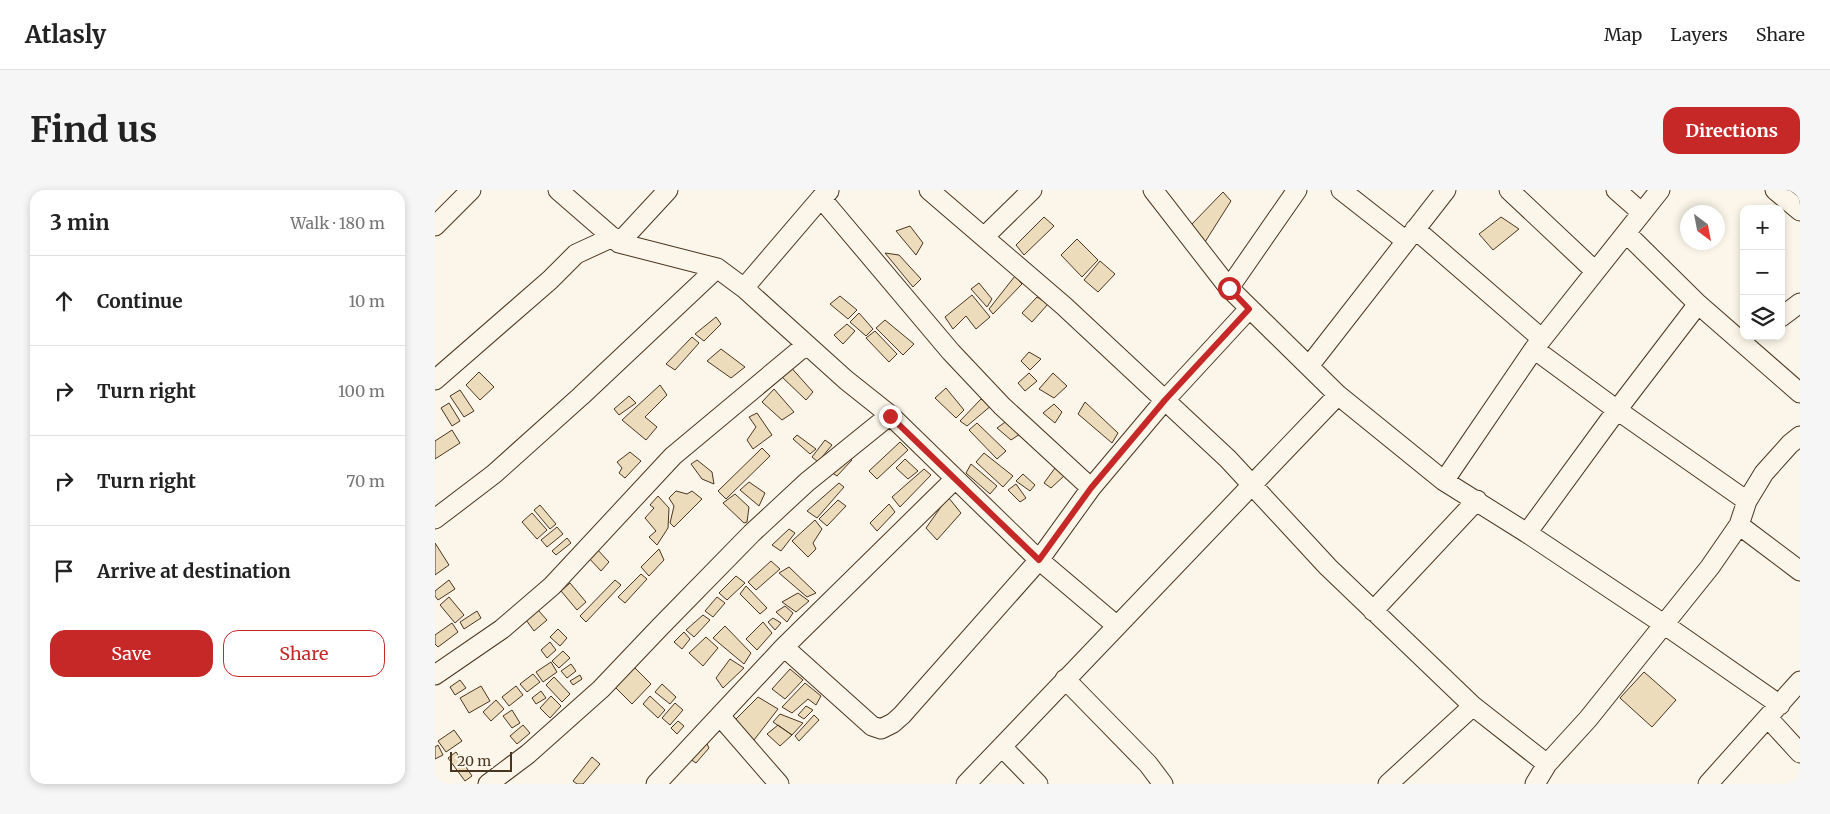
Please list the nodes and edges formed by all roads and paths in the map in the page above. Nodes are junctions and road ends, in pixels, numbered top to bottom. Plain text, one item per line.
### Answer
1 (471, 190) edge
2 (558, 190) edge
3 (668, 190) edge
4 (929, 190) edge
5 (1032, 190) edge
6 (1153, 190) edge
7 (1297, 190) edge
8 (1341, 190) edge
9 (1446, 190) edge
10 (1509, 190) edge
11 (1617, 190) edge
12 (1660, 190) edge
13 (1775, 190) edge
14 (825, 194) edge
15 (1800, 212) edge
16 (1642, 213) junction
17 (435, 226) edge
18 (1626, 233) junction
19 (1411, 235) junction
20 (984, 237) junction
21 (616, 240) junction
22 (717, 268) junction
23 (1595, 272) junction
24 (744, 288) junction
25 (1229, 288) junction
26 (1800, 303) edge
27 (1699, 304) junction
28 (1249, 309) junction
29 (1785, 314) edge
30 (1740, 333) edge
31 (1750, 340) edge
32 (1538, 344) junction
33 (806, 345) junction
34 (1309, 366) junction
35 (435, 380) edge
36 (1800, 393) edge
37 (1338, 395) junction
38 (1165, 400) junction
39 (1617, 410) junction
40 (890, 416) junction
41 (1800, 436) edge
42 (955, 480) junction
43 (1444, 481) junction
44 (1253, 485) junction
45 (1091, 488) junction
46 (1477, 500) junction
47 (1747, 501) junction
48 (435, 519) edge
49 (1739, 525) junction
50 (1527, 532) junction
51 (1039, 560) junction
52 (1800, 571) edge
53 (1373, 611) junction
54 (1665, 625) junction
55 (1117, 626) junction
56 (784, 647) junction
57 (435, 676) edge
58 (1065, 679) junction
59 (1800, 681) edge
60 (1473, 706) junction
61 (1774, 712) junction
62 (720, 716) junction
63 (1002, 747) junction
64 (1800, 754) edge
65 (1547, 764) junction
66 (488, 784) edge
67 (656, 784) edge
68 (779, 784) edge
69 (965, 784) edge
70 (1038, 784) edge
71 (1163, 784) edge
72 (1388, 784) edge
73 (1535, 784) edge
74 (1708, 784) edge

1 - 17 street
2 - 21 street
3 - 21 street
4 - 20 street
5 - 20 street
6 - 25 street
7 - 25 street
8 - 19 street
9 - 19 street
10 - 23 street
11 - 16 street
12 - 16 street
13 - 15 street
14 - 24 street
14 - 45 street
16 - 18 street
18 - 23 street
18 - 27 street
19 - 32 street
19 - 34 street
20 - 38 street
21 - 22 street
21 - 35 street
22 - 24 street
22 - 48 street
23 - 32 street
24 - 33 street
25 - 28 street
26 - 29 street
27 - 30 street
27 - 39 street
28 - 34 street
28 - 38 street
31 - 36 street
32 - 39 street
32 - 43 street
33 - 40 street
33 - 57 street
34 - 37 street
37 - 43 street
37 - 44 street
38 - 44 street
38 - 45 street
39 - 47 street
39 - 50 street
40 - 42 street
40 - 66 street
41 - 47 street
42 - 51 street
42 - 56 street
43 - 46 street
44 - 53 street
44 - 55 street
45 - 51 street
46 - 50 street
46 - 53 street
47 - 49 street
49 - 52 street
49 - 54 street
50 - 54 street
51 - 55 street
51 - 56 street
53 - 60 street
54 - 61 street
54 - 65 street
55 - 58 street
56 - 62 street
58 - 63 street
58 - 71 street
59 - 61 street
60 - 65 street
60 - 72 street
61 - 64 street
61 - 74 street
62 - 67 street
62 - 68 street
63 - 69 street
63 - 70 street
65 - 73 street

